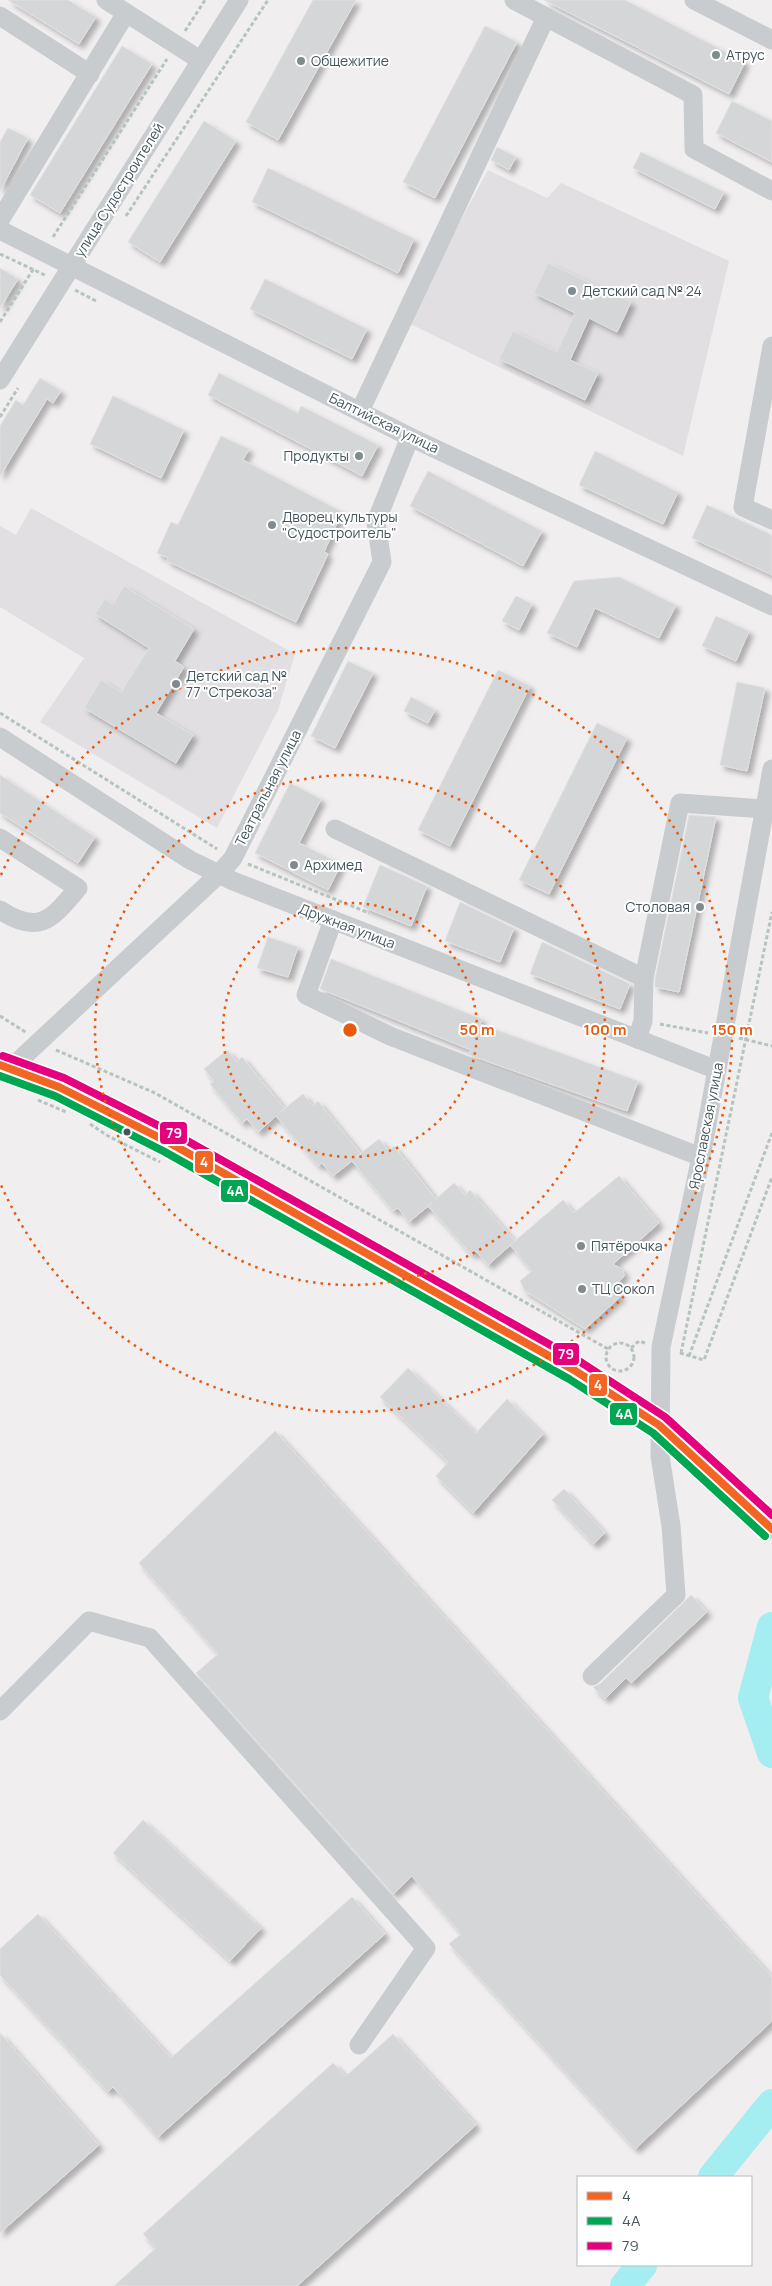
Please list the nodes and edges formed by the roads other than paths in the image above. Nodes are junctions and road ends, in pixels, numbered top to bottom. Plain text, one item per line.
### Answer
1 (106, 0) edge
2 (238, 0) edge
3 (514, 0) edge
4 (694, 0) edge
5 (126, 13) junction
6 (0, 16) edge
7 (546, 17) junction
8 (772, 40) edge
9 (200, 60) junction
10 (90, 74) junction
11 (772, 191) edge
12 (0, 220) edge
13 (0, 230) edge
14 (80, 269) junction
15 (772, 346) edge
16 (0, 380) edge
17 (360, 411) junction
18 (410, 437) junction
19 (772, 520) edge
20 (772, 606) edge
21 (0, 737) edge
22 (772, 768) edge
23 (764, 809) junction
24 (335, 829) dead end
25 (0, 838) edge
26 (219, 874) junction
27 (0, 910) edge
28 (333, 920) junction
29 (644, 978) junction
30 (637, 1040) junction
31 (6, 1067) edge
32 (717, 1070) junction
33 (702, 1157) junction
34 (659, 1425) junction
35 (768, 1525) edge
36 (592, 1676) dead end
37 (0, 1711) edge
38 (359, 2046) dead end

1 - 5 street
2 - 9 street, улица Судостроителей
3 - 7 street
4 - 8 street
5 - 9 street
5 - 10 street
6 - 10 street
7 - 11 street
7 - 17 street
9 - 14 street, улица Судостроителей
10 - 12 street
13 - 14 street, Балтийская улица
14 - 16 street, улица Судостроителей
14 - 17 street, Балтийская улица
15 - 19 street
17 - 18 street, Балтийская улица
18 - 20 street, Балтийская улица
18 - 26 street, Театральная улица
21 - 26 street, Дружная улица
22 - 23 street, Ярославская улица
23 - 29 street
23 - 32 street, Ярославская улица
24 - 29 street
25 - 27 street
26 - 28 street, Дружная улица
26 - 31 street, Театральная улица
28 - 30 street, Дружная улица
28 - 33 street
29 - 30 street
30 - 32 street, Дружная улица
31 - 34 street
32 - 33 street, Ярославская улица
33 - 34 street, Ярославская улица
34 - 35 street
34 - 36 street, Ярославская улица
37 - 38 street

